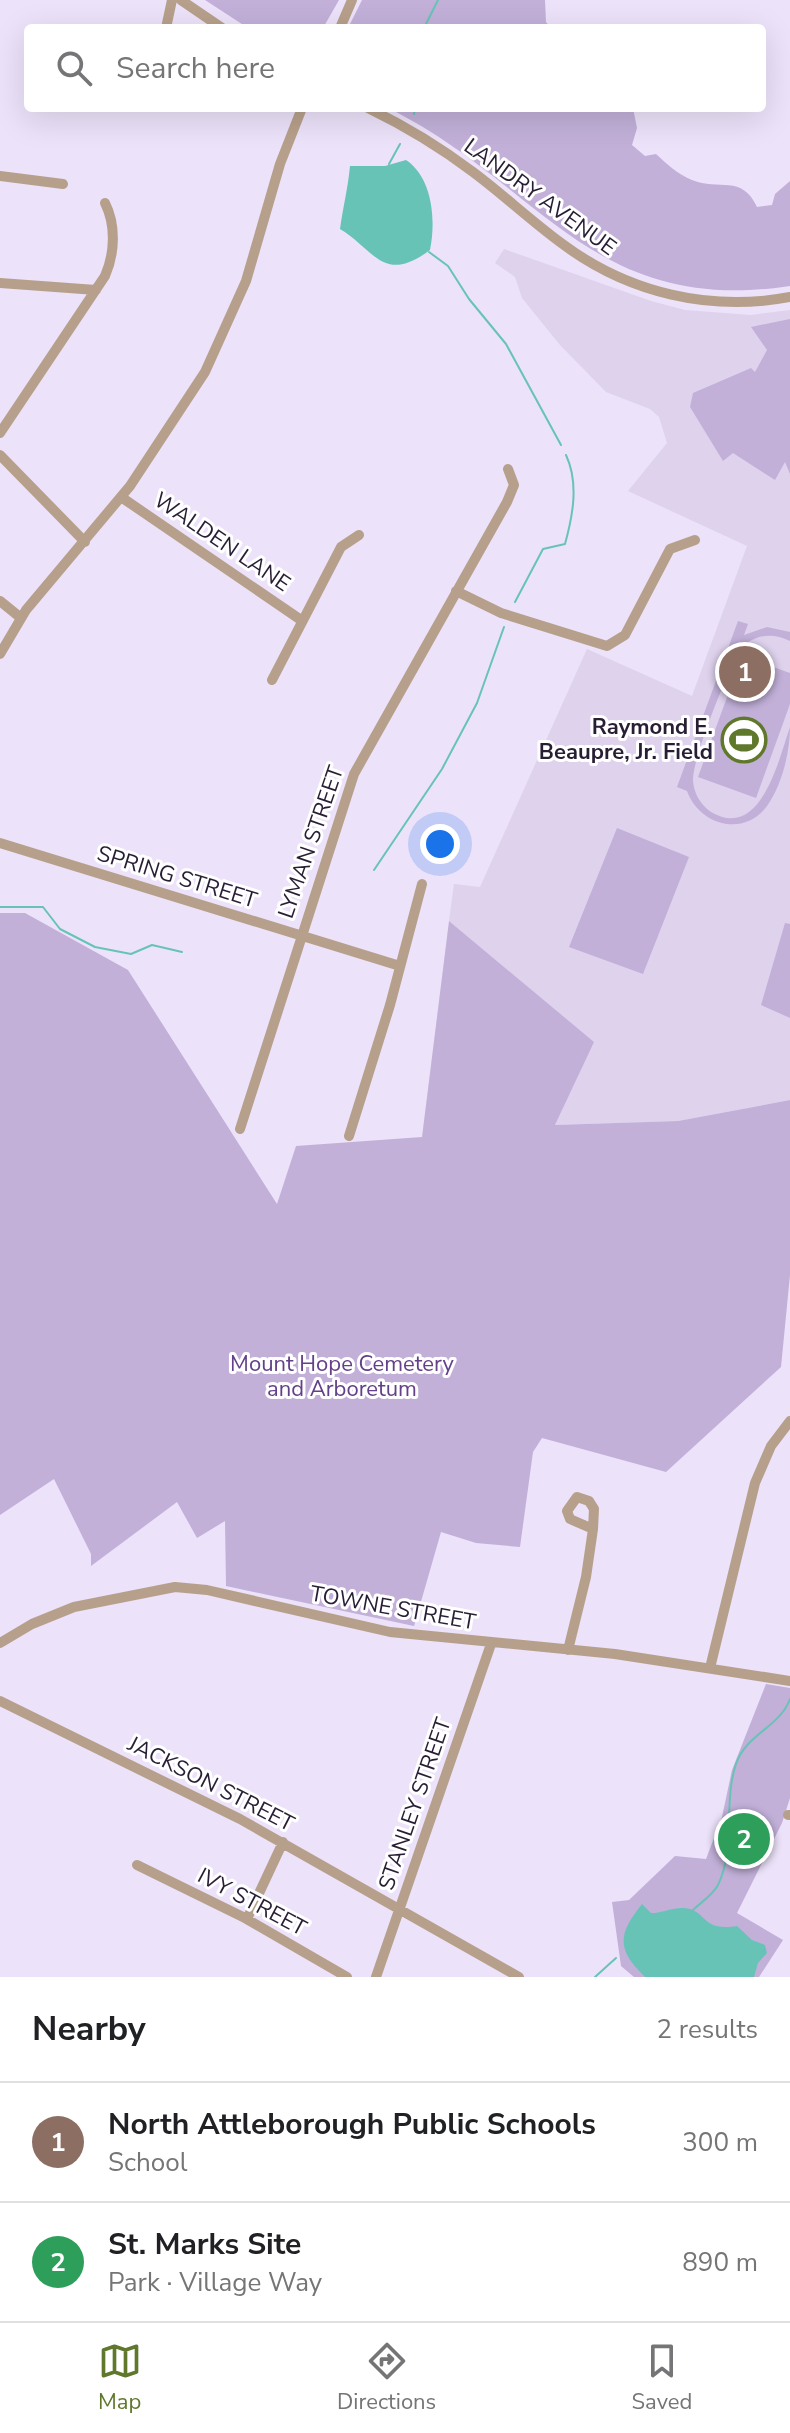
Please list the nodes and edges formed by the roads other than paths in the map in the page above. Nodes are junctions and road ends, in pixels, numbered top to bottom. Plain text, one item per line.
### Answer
1 (172, 0) edge
2 (181, 0) edge
3 (352, 0) edge
4 (167, 24) edge
5 (216, 24) edge
6 (342, 24) edge
7 (300, 112) edge
8 (375, 112) edge
9 (0, 176) edge
10 (63, 184) dead end
11 (105, 203) dead end
12 (0, 283) edge
13 (96, 290) junction
14 (790, 297) edge
15 (0, 433) edge
16 (0, 455) edge
17 (508, 469) dead end
18 (121, 497) junction
19 (359, 535) dead end
20 (695, 540) dead end
21 (85, 542) junction
22 (456, 591) junction
23 (0, 601) edge
24 (21, 618) junction
25 (301, 620) junction
26 (0, 654) edge
27 (272, 680) dead end
28 (0, 843) edge
29 (422, 884) dead end
30 (300, 936) junction
31 (400, 966) junction
32 (240, 1129) dead end
33 (349, 1136) dead end
34 (790, 1421) edge
35 (593, 1529) dead end
36 (0, 1643) edge
37 (491, 1644) junction
38 (568, 1650) junction
39 (710, 1668) junction
40 (790, 1681) edge
41 (0, 1701) edge
42 (283, 1842) junction
43 (137, 1865) dead end
44 (400, 1909) junction
45 (247, 1919) junction
46 (347, 1977) edge
47 (376, 1977) edge
48 (519, 1977) edge

1 - 4 street
2 - 5 street
3 - 6 street
7 - 18 street
8 - 14 street, LANDRY AVENUE
9 - 10 street
11 - 13 street
12 - 13 street
13 - 15 street
16 - 21 street
17 - 22 street, LYMAN STREET
18 - 21 street
18 - 25 street, WALDEN LANE
19 - 25 street
20 - 22 street
21 - 24 street
22 - 30 street, LYMAN STREET
23 - 24 street
24 - 26 street
25 - 27 street
28 - 30 street, SPRING STREET
29 - 31 street
30 - 31 street, SPRING STREET
30 - 32 street, LYMAN STREET
31 - 33 street
34 - 39 street
35 - 38 street
36 - 37 street, TOWNE STREET
37 - 38 street, TOWNE STREET
37 - 44 street, STANLEY STREET
38 - 39 street, TOWNE STREET
39 - 40 street, TOWNE STREET
41 - 42 street, JACKSON STREET
42 - 44 street, JACKSON STREET
42 - 45 street
43 - 45 street, IVY STREET
44 - 47 street, STANLEY STREET
44 - 48 street, JACKSON STREET
45 - 46 street, IVY STREET

